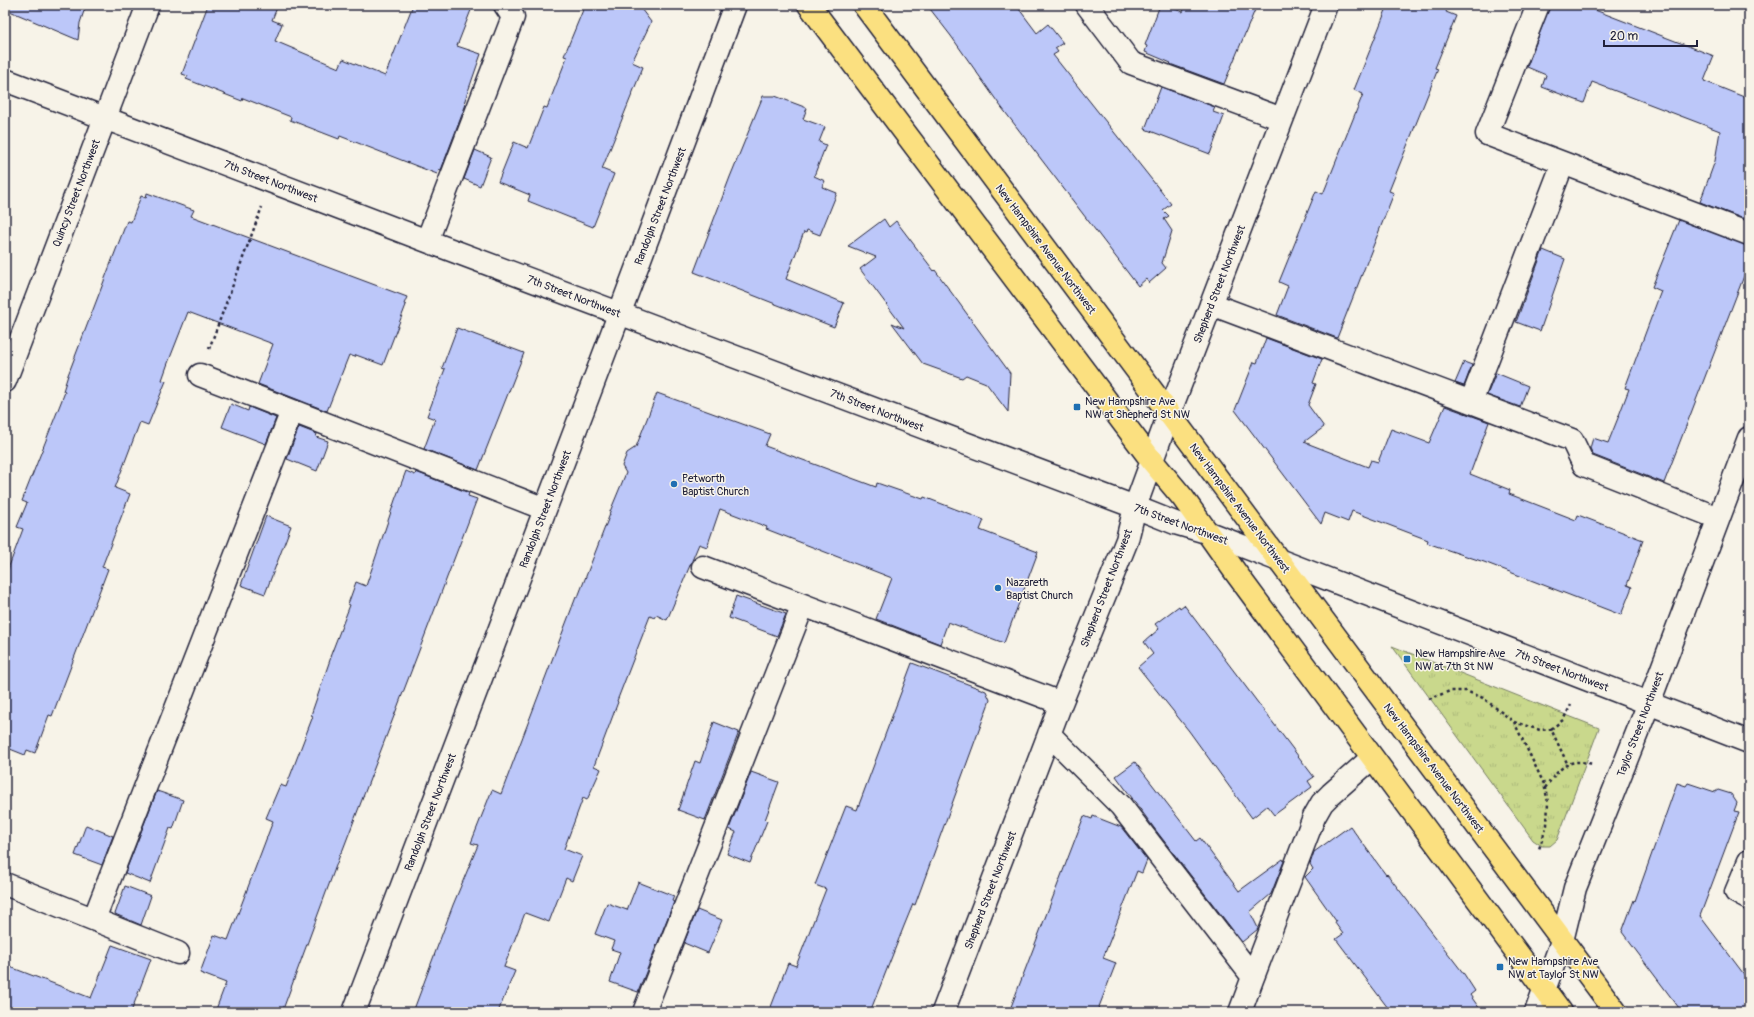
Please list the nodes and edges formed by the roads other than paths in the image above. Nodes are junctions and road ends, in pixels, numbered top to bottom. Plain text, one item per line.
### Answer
1 (148, 5) edge
2 (505, 5) edge
3 (735, 5) edge
4 (810, 5) edge
5 (864, 5) edge
6 (1087, 5) edge
7 (1326, 5) edge
8 (1538, 5) edge
9 (5, 80) edge
10 (105, 118) junction
11 (1282, 119) junction
12 (1563, 163) junction
13 (1749, 234) edge
14 (427, 241) junction
15 (1211, 304) junction
16 (620, 313) junction
17 (200, 375) road end
18 (5, 381) edge
19 (1471, 402) junction
20 (292, 411) junction
21 (1169, 414) junction
22 (1749, 438) edge
23 (1152, 461) junction
24 (1135, 507) junction
25 (545, 510) junction
26 (1718, 518) junction
27 (1206, 532) junction
28 (1279, 561) junction
29 (703, 567) dead end
30 (803, 605) junction
31 (1061, 703) junction
32 (1649, 703) junction
33 (1049, 734) junction
34 (1749, 742) edge
35 (1372, 758) junction
36 (1749, 861) edge
37 (5, 884) edge
38 (1749, 899) edge
39 (94, 919) junction
40 (1562, 941) junction
41 (178, 953) dead end
42 (1253, 977) junction
43 (1544, 991) junction
44 (354, 1012) edge
45 (644, 1012) edge
46 (943, 1012) edge
47 (1240, 1012) edge
48 (1536, 1012) edge
49 (1561, 1012) edge
50 (1616, 1012) edge

1 - 10 street, Quincy Street Northwest
2 - 14 street
3 - 16 street, Randolph Street Northwest
4 - 23 main road
5 - 21 main road, New Hampshire Avenue Northwest
6 - 11 street
7 - 11 street, Shepherd Street Northwest
8 - 12 street
9 - 10 street, 7th Street Northwest
10 - 14 street, 7th Street Northwest
10 - 18 street, Quincy Street Northwest
11 - 15 street, Shepherd Street Northwest
12 - 13 street
12 - 19 street
14 - 16 street, 7th Street Northwest
15 - 19 street
15 - 21 street, Shepherd Street Northwest
16 - 24 street, 7th Street Northwest
16 - 25 street, Randolph Street Northwest
17 - 20 street
19 - 26 street
20 - 25 street
20 - 39 street
21 - 23 street, Shepherd Street Northwest
21 - 28 main road, New Hampshire Avenue Northwest
22 - 26 street, Taylor Street Northwest
23 - 24 street, Shepherd Street Northwest
23 - 27 main road
24 - 27 street, 7th Street Northwest
24 - 31 street, Shepherd Street Northwest
25 - 44 street, Randolph Street Northwest
26 - 32 street, Taylor Street Northwest
27 - 28 street, 7th Street Northwest
27 - 35 main road
28 - 32 street, 7th Street Northwest
28 - 40 main road, New Hampshire Avenue Northwest
29 - 30 street
30 - 31 street
30 - 45 street
31 - 33 street, Shepherd Street Northwest
32 - 34 street, 7th Street Northwest
32 - 40 street, Taylor Street Northwest
33 - 42 street
33 - 46 street, Shepherd Street Northwest
35 - 42 street
35 - 43 main road
36 - 38 street
37 - 39 street
39 - 41 street
40 - 43 street, Taylor Street Northwest
40 - 50 main road, New Hampshire Avenue Northwest
42 - 47 street
43 - 48 street, Taylor Street Northwest
43 - 49 main road

